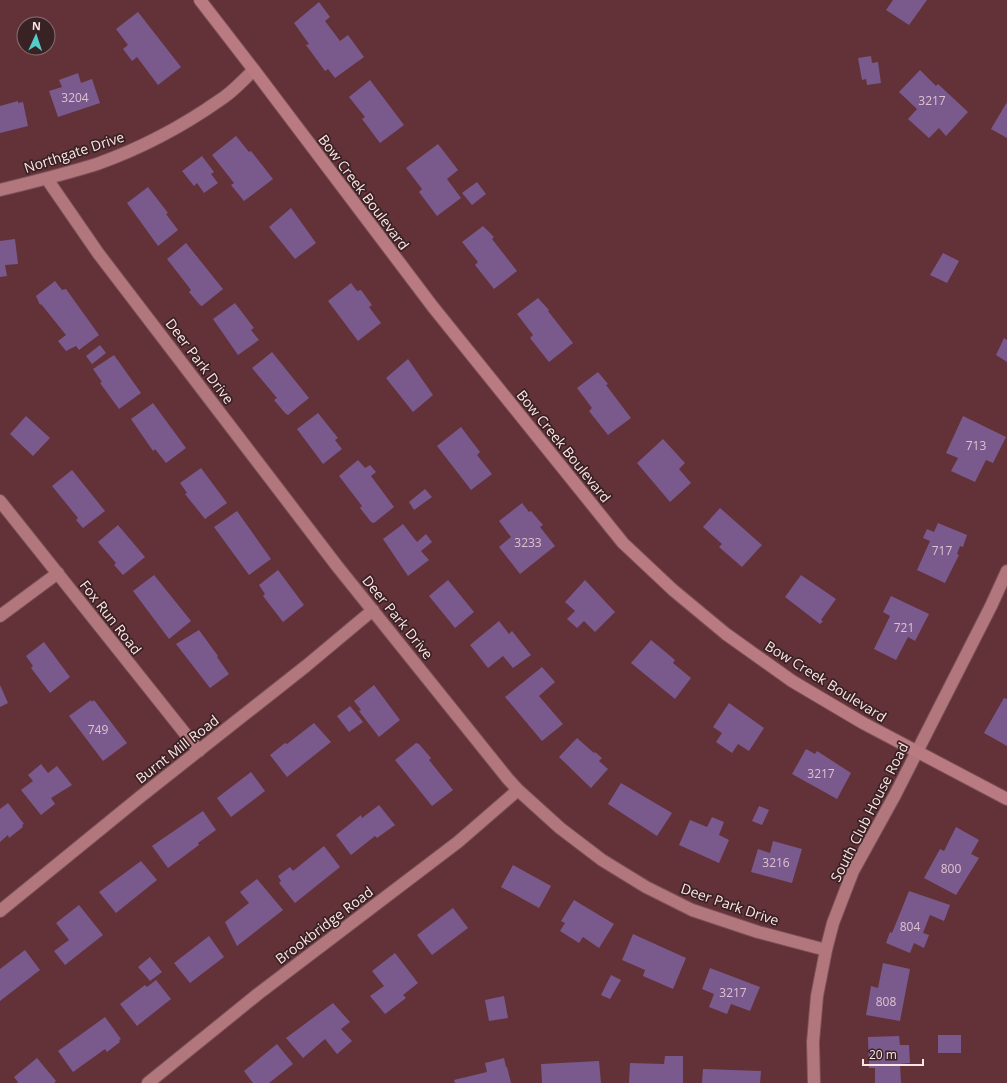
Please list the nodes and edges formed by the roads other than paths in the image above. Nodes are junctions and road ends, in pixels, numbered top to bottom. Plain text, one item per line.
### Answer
1 (200, 0) edge
2 (254, 70) junction
3 (47, 179) junction
4 (0, 190) edge
5 (0, 501) edge
6 (1007, 571) edge
7 (58, 573) junction
8 (373, 610) junction
9 (0, 616) edge
10 (199, 751) junction
11 (916, 751) junction
12 (518, 790) junction
13 (1007, 799) edge
14 (0, 911) edge
15 (826, 950) junction
16 (148, 1083) edge
17 (814, 1083) edge

1 - 2 street, Bow Creek Boulevard
2 - 3 street, Northgate Drive
2 - 11 street, Bow Creek Boulevard
3 - 4 street, Northgate Drive
3 - 8 street, Deer Park Drive
5 - 7 street, Fox Run Road
6 - 11 street, South Club House Road
7 - 9 street
7 - 10 street, Fox Run Road
8 - 10 street, Burnt Mill Road
8 - 12 street, Deer Park Drive
10 - 14 street, Burnt Mill Road
11 - 13 street, Bow Creek Boulevard
11 - 15 street, South Club House Road
12 - 15 street, Deer Park Drive
12 - 16 street, Brookbridge Road
15 - 17 street, South Club House Road

